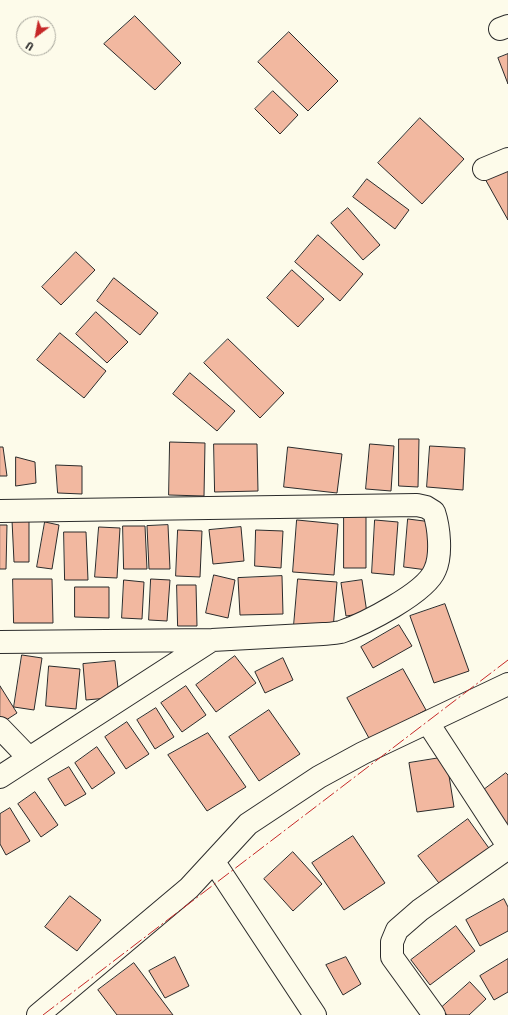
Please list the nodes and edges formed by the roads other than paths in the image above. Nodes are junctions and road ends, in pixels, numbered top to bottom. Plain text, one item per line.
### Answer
1 (508, 159) edge
2 (484, 169) dead end
3 (0, 511) edge
4 (212, 640) junction
5 (0, 642) edge
6 (508, 684) edge
7 (428, 723) junction
8 (0, 728) edge
9 (29, 758) junction
10 (0, 777) edge
11 (508, 847) edge
12 (214, 862) junction
13 (38, 1015) edge
14 (315, 1015) edge
15 (434, 1015) edge

1 - 2 street
3 - 4 street
4 - 5 street
4 - 9 street
6 - 7 street
7 - 11 street
7 - 12 street
8 - 9 street
9 - 10 street
11 - 15 street
12 - 13 street
12 - 14 street

